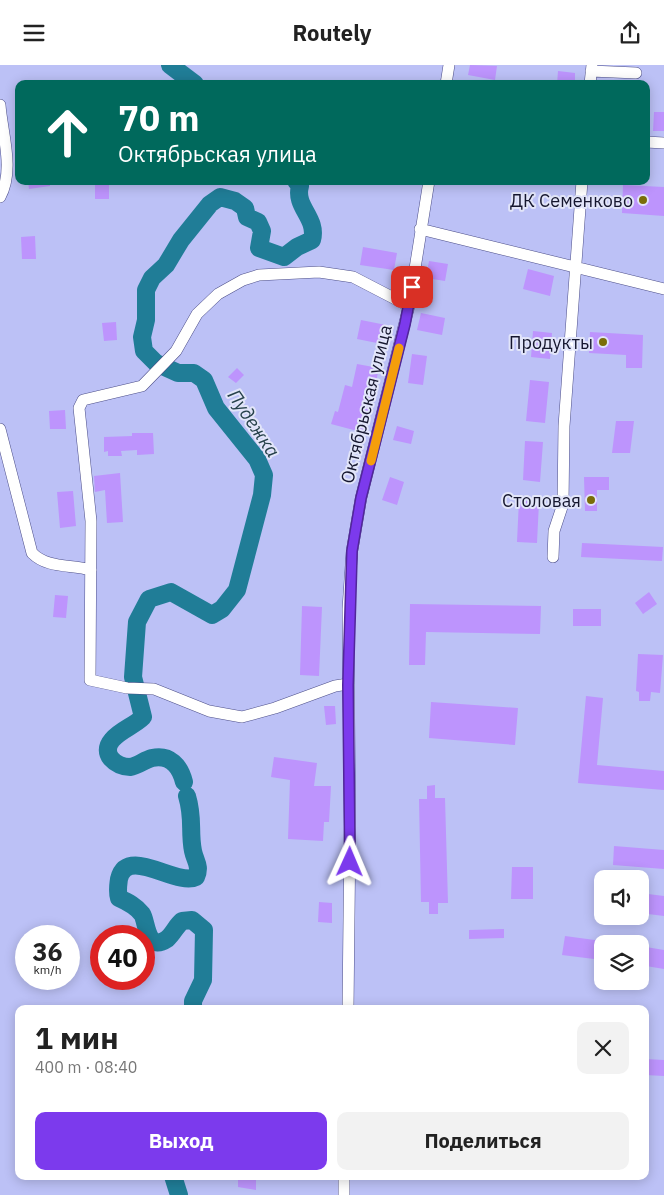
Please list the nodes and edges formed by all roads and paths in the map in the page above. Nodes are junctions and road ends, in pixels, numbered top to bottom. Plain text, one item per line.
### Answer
1 (449, 65) edge
2 (591, 68) edge
3 (636, 74) edge
4 (447, 80) edge
5 (0, 105) edge
6 (650, 142) edge
7 (664, 143) edge
8 (428, 185) edge
9 (582, 185) edge
10 (0, 197) edge
11 (420, 229) junction
12 (575, 267) junction
13 (664, 289) edge
14 (409, 306) junction
15 (0, 429) edge
16 (553, 557) dead end
17 (91, 570) junction
18 (348, 685) junction
19 (348, 1005) edge
20 (344, 1180) edge
21 (344, 1195) edge

1 - 4 street
2 - 3 street
5 - 10 street
6 - 7 street
8 - 11 street, Октябрьская улица
9 - 12 street
11 - 12 street
11 - 14 street, Октябрьская улица
12 - 13 street
12 - 16 street
14 - 17 street
14 - 18 street, Октябрьская улица
15 - 17 street
17 - 18 street
18 - 19 street, Октябрьская улица
20 - 21 street

